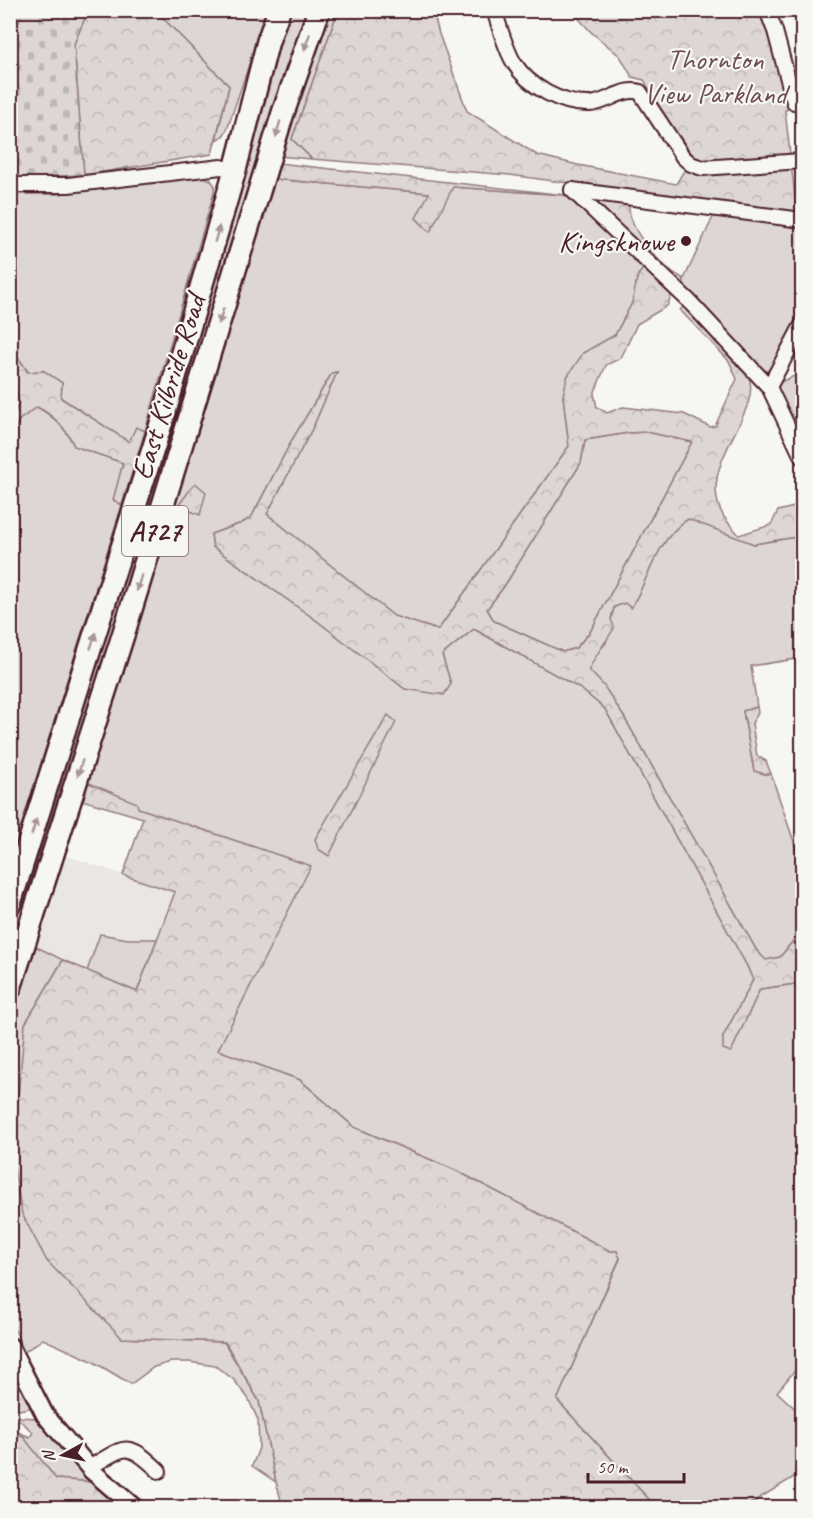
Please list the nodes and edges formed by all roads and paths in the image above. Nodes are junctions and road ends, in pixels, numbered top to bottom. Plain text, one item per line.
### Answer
1 (279, 10) edge
2 (319, 10) edge
3 (494, 10) edge
4 (767, 10) edge
5 (794, 102) dead end
6 (802, 161) edge
7 (235, 170) junction
8 (10, 185) edge
9 (802, 220) edge
10 (802, 325) edge
11 (769, 387) junction
12 (802, 457) edge
13 (10, 903) edge
14 (10, 988) edge
15 (10, 1346) edge
16 (89, 1468) junction
17 (159, 1471) dead end
18 (135, 1508) edge

1 - 7 main road, East Kilbride Road / A727
2 -> 14 main road, East Kilbride Road / A727
3 - 6 street
4 - 5 street
7 - 8 street
13 -> 7 main road, East Kilbride Road / A727
9 - 11 street
10 - 11 street
11 - 12 street
15 - 16 street
16 - 17 street
16 - 18 street

